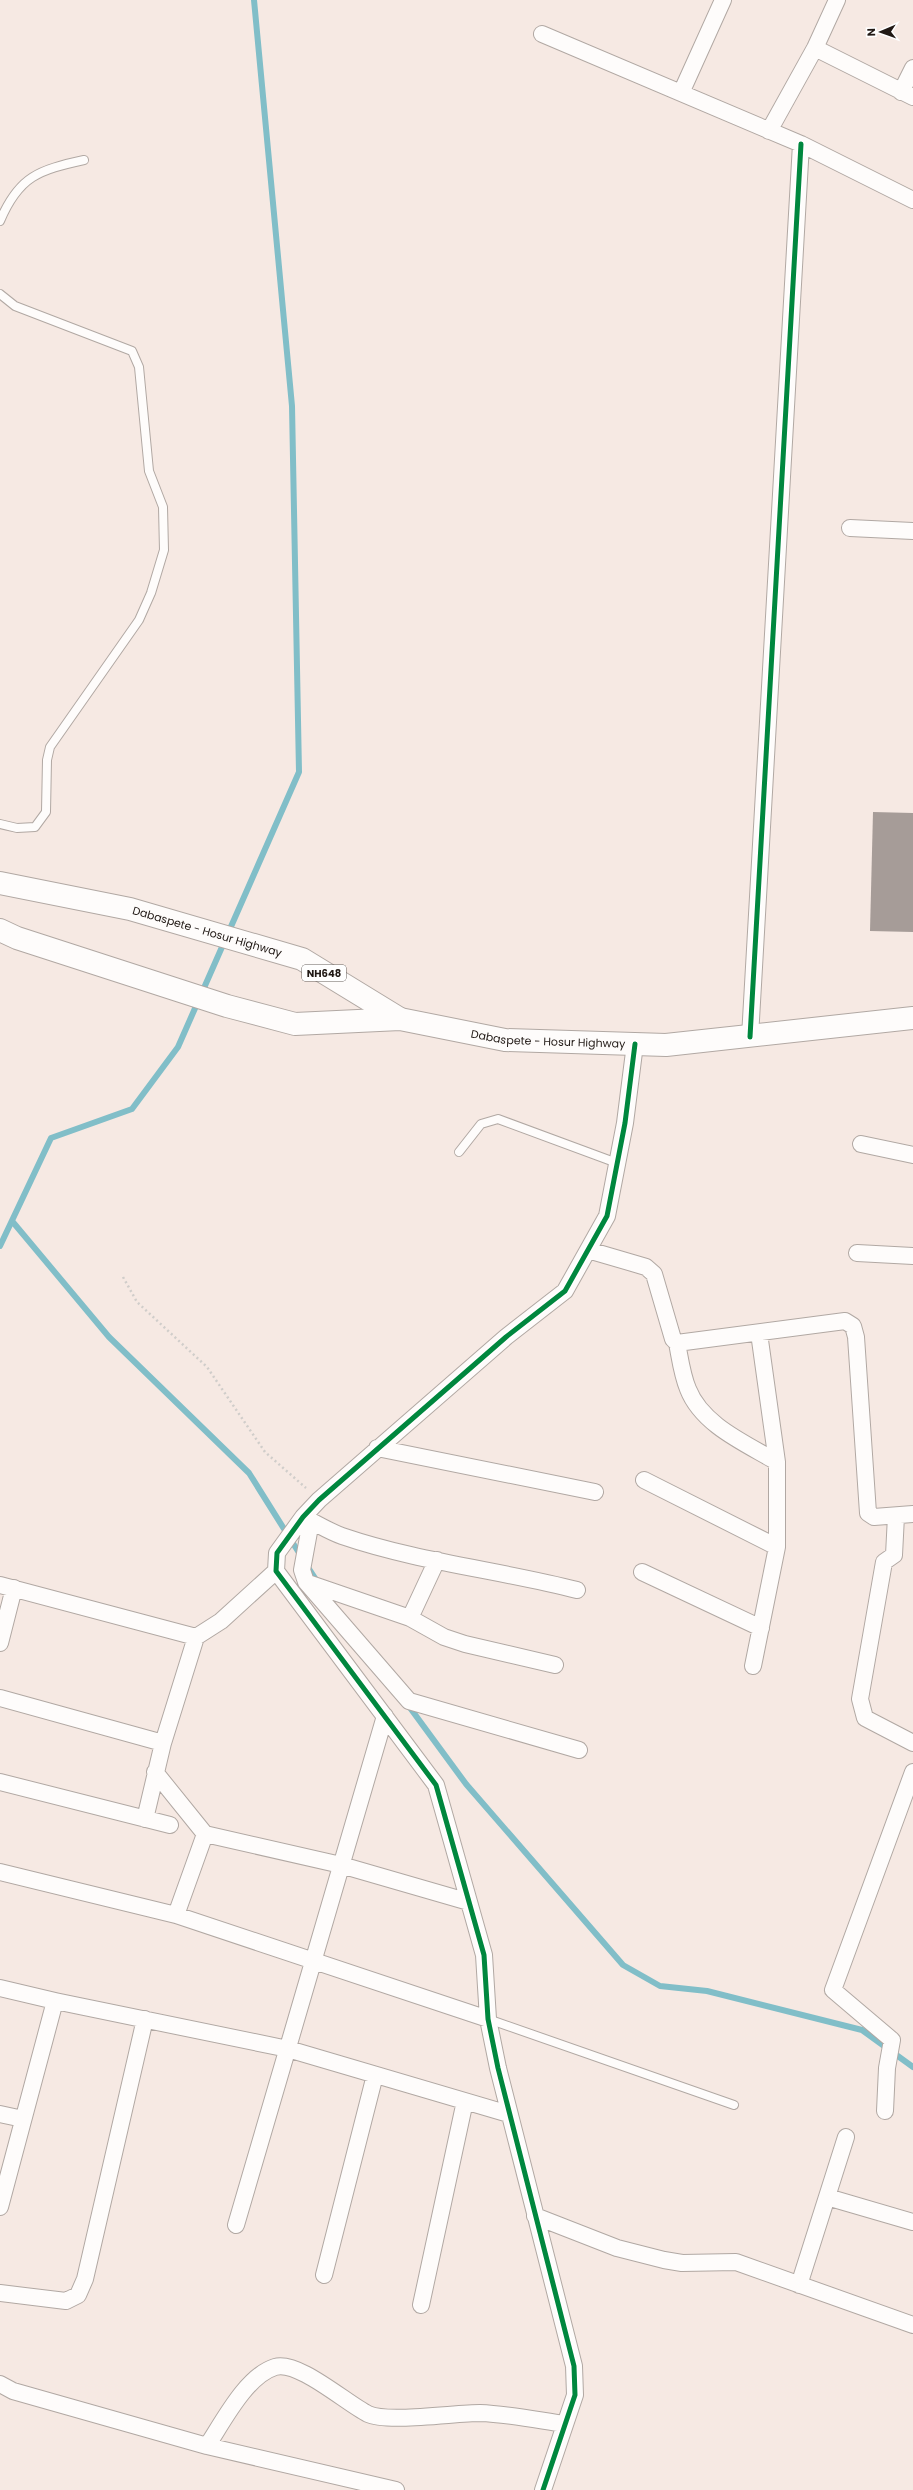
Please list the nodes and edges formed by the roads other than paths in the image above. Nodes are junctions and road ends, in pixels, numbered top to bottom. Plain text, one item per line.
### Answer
1 (723, 0) edge
2 (837, 0) edge
3 (542, 34) dead end
4 (815, 48) junction
5 (913, 68) edge
6 (681, 93) junction
7 (907, 95) edge
8 (770, 131) junction
9 (801, 144) junction
10 (84, 160) dead end
11 (913, 200) edge
12 (0, 221) edge
13 (0, 294) edge
14 (850, 528) dead end
15 (913, 531) edge
16 (0, 824) edge
17 (0, 883) edge
18 (0, 930) edge
19 (913, 1018) edge
20 (400, 1019) junction
21 (750, 1037) junction
22 (635, 1044) junction
23 (861, 1144) dead end
24 (459, 1152) dead end
25 (913, 1155) edge
26 (617, 1164) junction
27 (588, 1250) junction
28 (857, 1253) dead end
29 (913, 1256) edge
30 (759, 1333) junction
31 (677, 1343) junction
32 (377, 1448) junction
33 (777, 1462) junction
34 (644, 1480) dead end
35 (595, 1492) dead end
36 (913, 1514) edge
37 (896, 1516) junction
38 (304, 1520) junction
39 (777, 1547) junction
40 (437, 1560) junction
41 (276, 1571) junction
42 (642, 1572) dead end
43 (306, 1582) junction
44 (7, 1586) edge
45 (577, 1590) dead end
46 (410, 1618) junction
47 (761, 1628) junction
48 (196, 1637) junction
49 (0, 1643) edge
50 (555, 1665) dead end
51 (753, 1666) dead end
52 (0, 1698) edge
53 (385, 1716) junction
54 (163, 1743) junction
55 (913, 1743) edge
56 (579, 1750) dead end
57 (155, 1772) junction
58 (913, 1772) edge
59 (0, 1782) edge
60 (145, 1819) junction
61 (170, 1825) dead end
62 (205, 1834) junction
63 (341, 1865) junction
64 (0, 1872) edge
65 (470, 1902) junction
66 (176, 1915) junction
67 (314, 1961) junction
68 (0, 1988) edge
69 (55, 2001) junction
70 (145, 2019) junction
71 (488, 2019) junction
72 (288, 2049) junction
73 (375, 2074) junction
74 (465, 2101) junction
75 (734, 2105) dead end
76 (885, 2111) dead end
77 (0, 2114) edge
78 (509, 2114) junction
79 (24, 2118) junction
80 (846, 2137) dead end
81 (4, 2173) edge
82 (826, 2197) junction
83 (0, 2207) edge
84 (535, 2216) junction
85 (913, 2222) edge
86 (236, 2225) dead end
87 (324, 2275) dead end
88 (799, 2285) junction
89 (0, 2293) edge
90 (421, 2305) dead end
91 (913, 2325) edge
92 (0, 2384) edge
93 (564, 2424) junction
94 (207, 2446) junction
95 (396, 2490) edge
96 (543, 2490) edge

1 - 6 street
2 - 4 street
3 - 6 street
4 - 7 street
4 - 8 street
5 - 7 street
6 - 8 street
8 - 9 street
9 - 11 street
9 - 21 street
10 - 12 lane
13 - 16 lane
14 - 15 street
17 - 20 highway, Dabaspete - Hosur Highway / NH648
18 - 20 highway, Dabaspete - Hosur Highway / NH648
19 - 21 highway, Dabaspete - Hosur Highway / NH648
20 - 22 highway, Dabaspete - Hosur Highway / NH648
21 - 22 highway, Dabaspete - Hosur Highway / NH648
22 - 26 street
23 - 25 street
24 - 26 lane
26 - 27 street
27 - 31 street
27 - 32 street
28 - 29 street
30 - 31 street
30 - 33 street
30 - 37 street
31 - 33 street
32 - 35 street
32 - 38 street
33 - 39 street
34 - 39 street
36 - 37 street
37 - 55 street
38 - 40 street
38 - 41 street
38 - 43 street
39 - 47 street
40 - 45 street
40 - 46 street
41 - 48 street
41 - 53 street
42 - 47 street
43 - 46 street
43 - 56 street
44 - 48 street
44 - 49 street
46 - 50 street
47 - 51 street
48 - 54 street
52 - 54 street
53 - 63 street
53 - 65 street
54 - 57 street
57 - 60 street
57 - 62 street
58 - 76 street
59 - 60 street
60 - 61 street
62 - 63 street
62 - 66 street
63 - 65 street
63 - 67 street
64 - 66 street
65 - 71 street
66 - 67 street
67 - 71 street
67 - 72 street
68 - 69 street
69 - 70 street
69 - 79 street
70 - 72 street
70 - 89 street
71 - 75 lane
71 - 78 street
72 - 73 street
72 - 86 street
73 - 74 street
73 - 87 street
74 - 78 street
74 - 90 street
77 - 79 street
78 - 84 street
79 - 81 street
80 - 82 street
81 - 83 street
82 - 85 street
82 - 88 street
84 - 88 street
84 - 93 street
88 - 91 street
92 - 94 street
93 - 94 street
93 - 96 street
94 - 95 street

